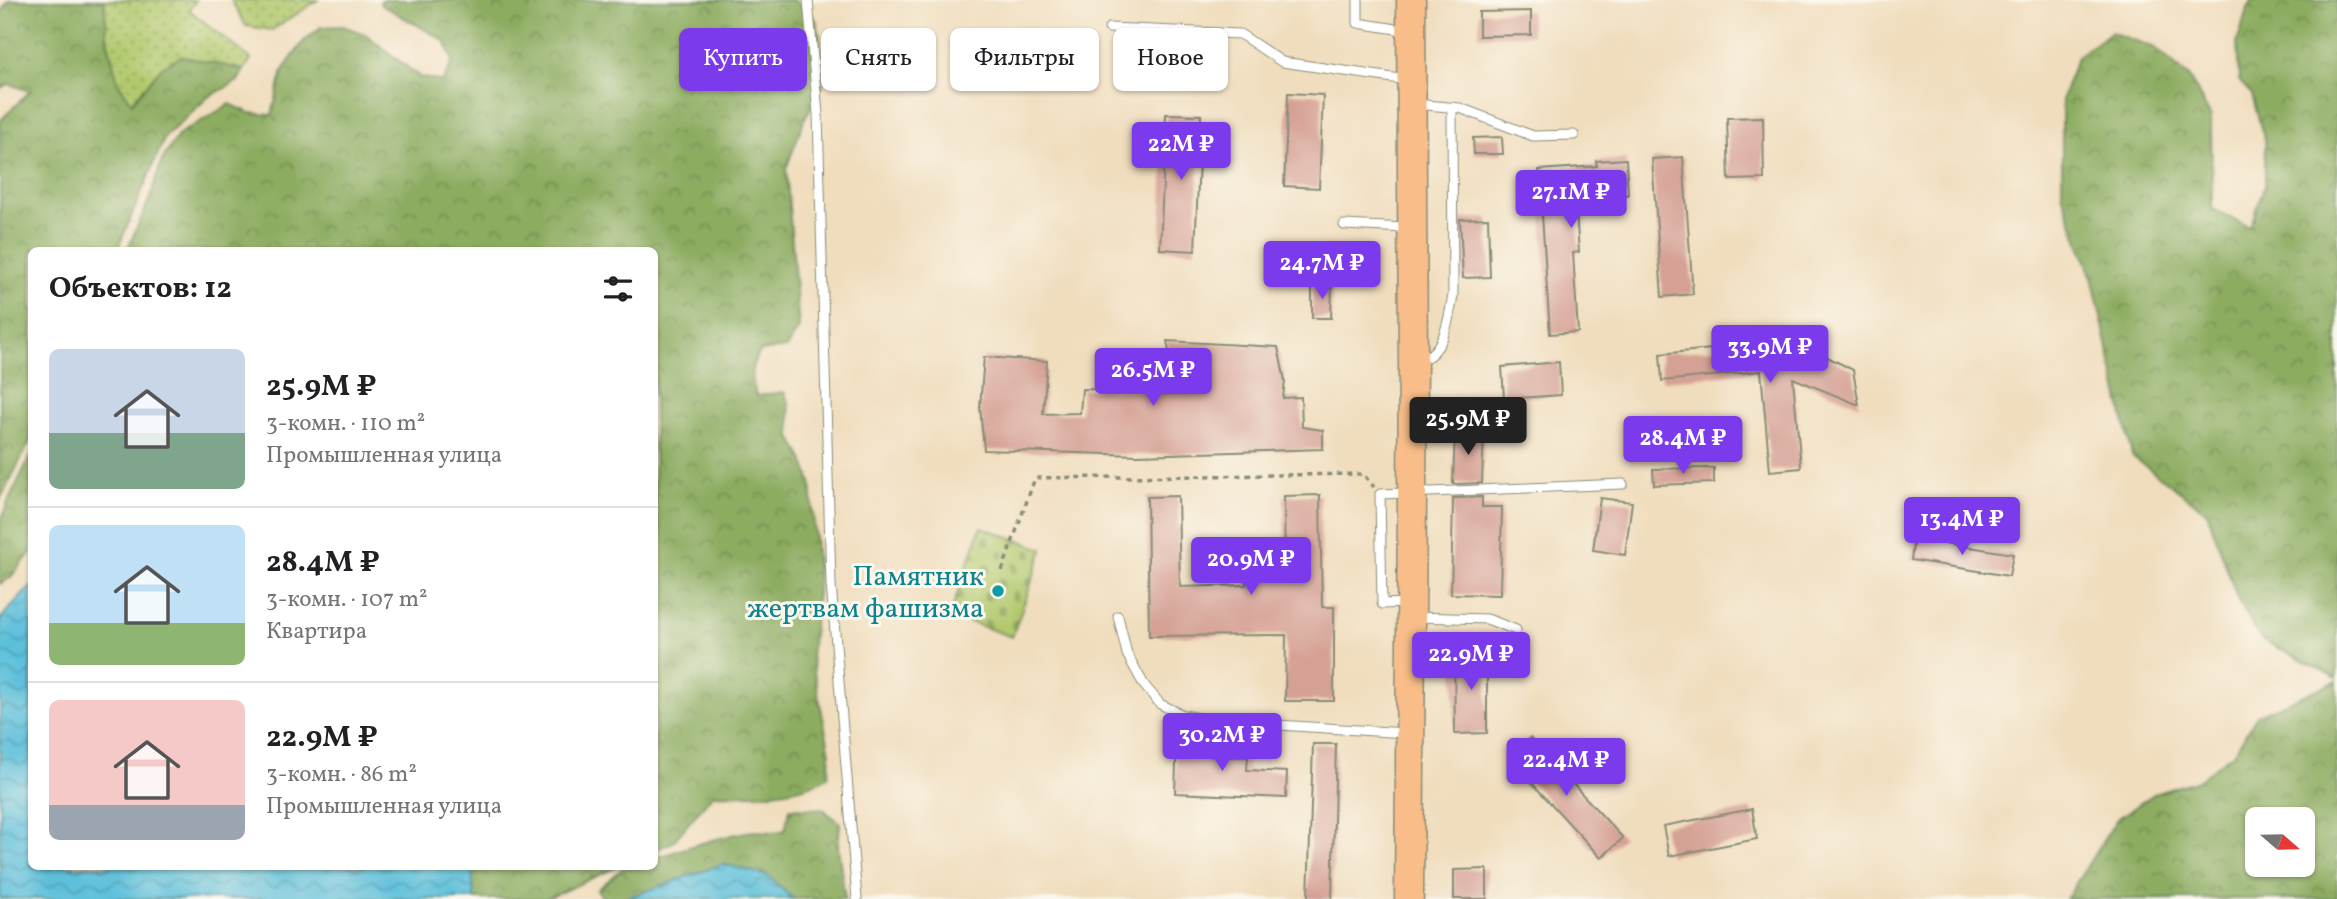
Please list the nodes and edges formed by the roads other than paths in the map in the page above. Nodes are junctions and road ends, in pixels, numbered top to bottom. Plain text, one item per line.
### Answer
1 (808, 0) edge
2 (1358, 0) edge
3 (1411, 0) edge
4 (1109, 28) dead end
5 (1412, 32) junction
6 (1412, 92) junction
7 (1452, 107) junction
8 (1574, 135) dead end
9 (1344, 225) dead end
10 (1413, 228) junction
11 (1413, 362) junction
12 (1623, 484) dead end
13 (1413, 492) junction
14 (1412, 610) junction
15 (1118, 616) dead end
16 (1516, 630) dead end
17 (1411, 733) junction
18 (857, 899) edge
19 (1409, 899) edge

1 - 18 lane
2 - 5 lane
3 - 5 main road
4 - 6 lane
5 - 6 main road
6 - 7 lane
6 - 10 main road
7 - 8 lane
7 - 11 lane
9 - 10 lane
10 - 11 main road
11 - 13 main road
12 - 13 lane
13 - 14 main road
13 - 14 lane
14 - 16 lane
14 - 17 main road
15 - 17 lane
17 - 19 main road

